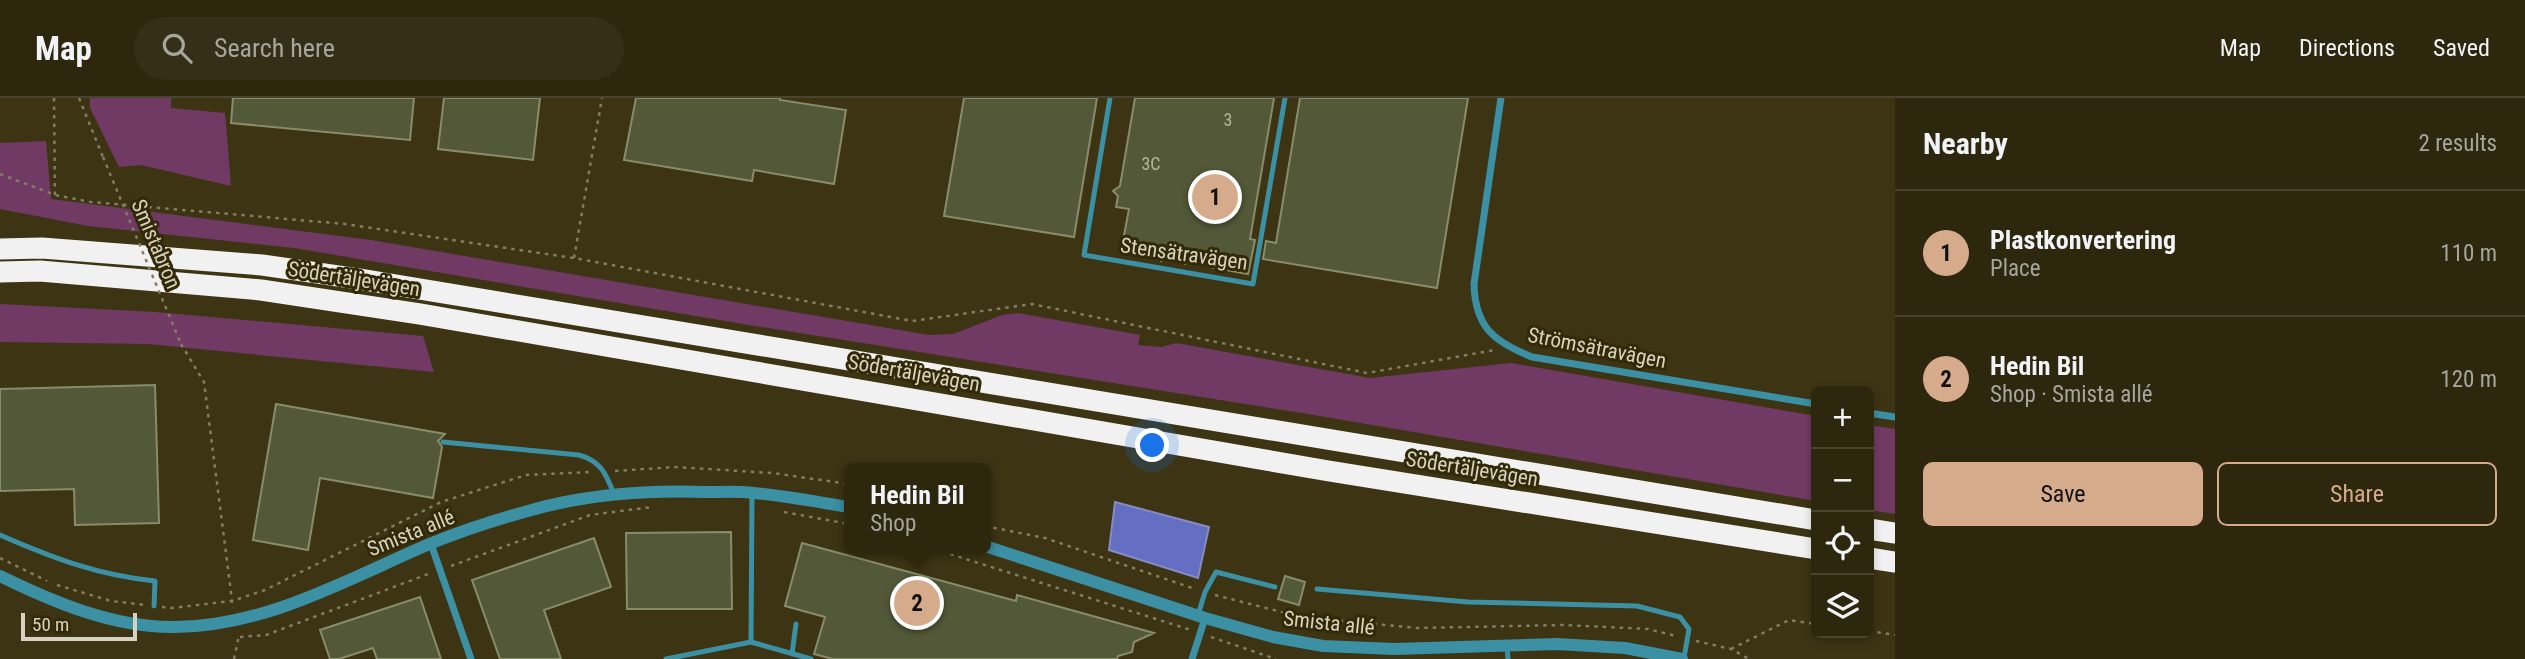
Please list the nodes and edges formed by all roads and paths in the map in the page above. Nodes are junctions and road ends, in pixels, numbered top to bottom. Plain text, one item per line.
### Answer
1 (54, 98) edge
2 (79, 98) edge
3 (602, 98) edge
4 (1110, 98) edge
5 (1285, 98) edge
6 (1501, 98) edge
7 (0, 174) edge
8 (55, 195) junction
9 (0, 249) edge
10 (574, 258) junction
11 (0, 272) edge
12 (1509, 348) junction
13 (1811, 403) edge
14 (1874, 413) edge
15 (1895, 417) edge
16 (443, 442) dead end
17 (605, 471) junction
18 (844, 483) edge
19 (752, 492) junction
20 (614, 494) junction
21 (844, 506) edge
22 (656, 507) dead end
23 (780, 511) dead end
24 (1811, 519) edge
25 (844, 523) edge
26 (1874, 530) edge
27 (1895, 533) edge
28 (0, 535) edge
29 (431, 544) junction
30 (991, 548) edge
31 (1811, 548) edge
32 (950, 554) edge
33 (0, 558) edge
34 (1874, 559) edge
35 (1895, 562) edge
36 (440, 570) junction
37 (0, 576) edge
38 (1275, 587) dead end
39 (1317, 589) dead end
40 (232, 601) junction
41 (154, 606) junction
42 (1201, 616) junction
43 (1811, 623) edge
44 (796, 624) dead end
45 (1874, 632) edge
46 (1200, 633) junction
47 (1895, 635) edge
48 (240, 636) dead end
49 (751, 642) junction
50 (1508, 652) edge
51 (792, 654) junction
52 (471, 659) edge
53 (666, 659) edge
54 (811, 659) edge
55 (1192, 659) edge
56 (1276, 659) edge
57 (1683, 659) edge
58 (1749, 659) edge

1 - 8 path
2 - 40 path, Smistabron, bridge
3 - 10 path
4 - 5 lane, Stensätravägen
6 - 12 street, Strömsätravägen
7 - 8 path
8 - 10 path
9 - 24 highway, Södertäljevägen
10 - 12 path
11 - 31 highway, Södertäljevägen
12 - 13 street, Strömsätravägen
14 - 15 street
16 - 17 lane
17 - 18 path
17 - 20 lane
17 - 40 path
19 - 20 street, Smista allé
19 - 21 street, Smista allé
19 - 49 lane
20 - 29 street, Smista allé
22 - 36 path
23 - 25 path
26 - 27 highway
28 - 41 lane
29 - 36 street
29 - 37 street, Smista allé
30 - 42 street, Smista allé
32 - 46 path
33 - 41 path
34 - 35 highway
36 - 48 path
36 - 52 street
38 - 42 lane
39 - 57 lane
40 - 41 path
42 - 46 street
42 - 50 street, Smista allé
43 - 58 path
44 - 51 lane
45 - 47 path
46 - 55 street
46 - 56 path
49 - 51 lane
49 - 53 lane
50 - 57 street, Smista allé
51 - 54 lane

